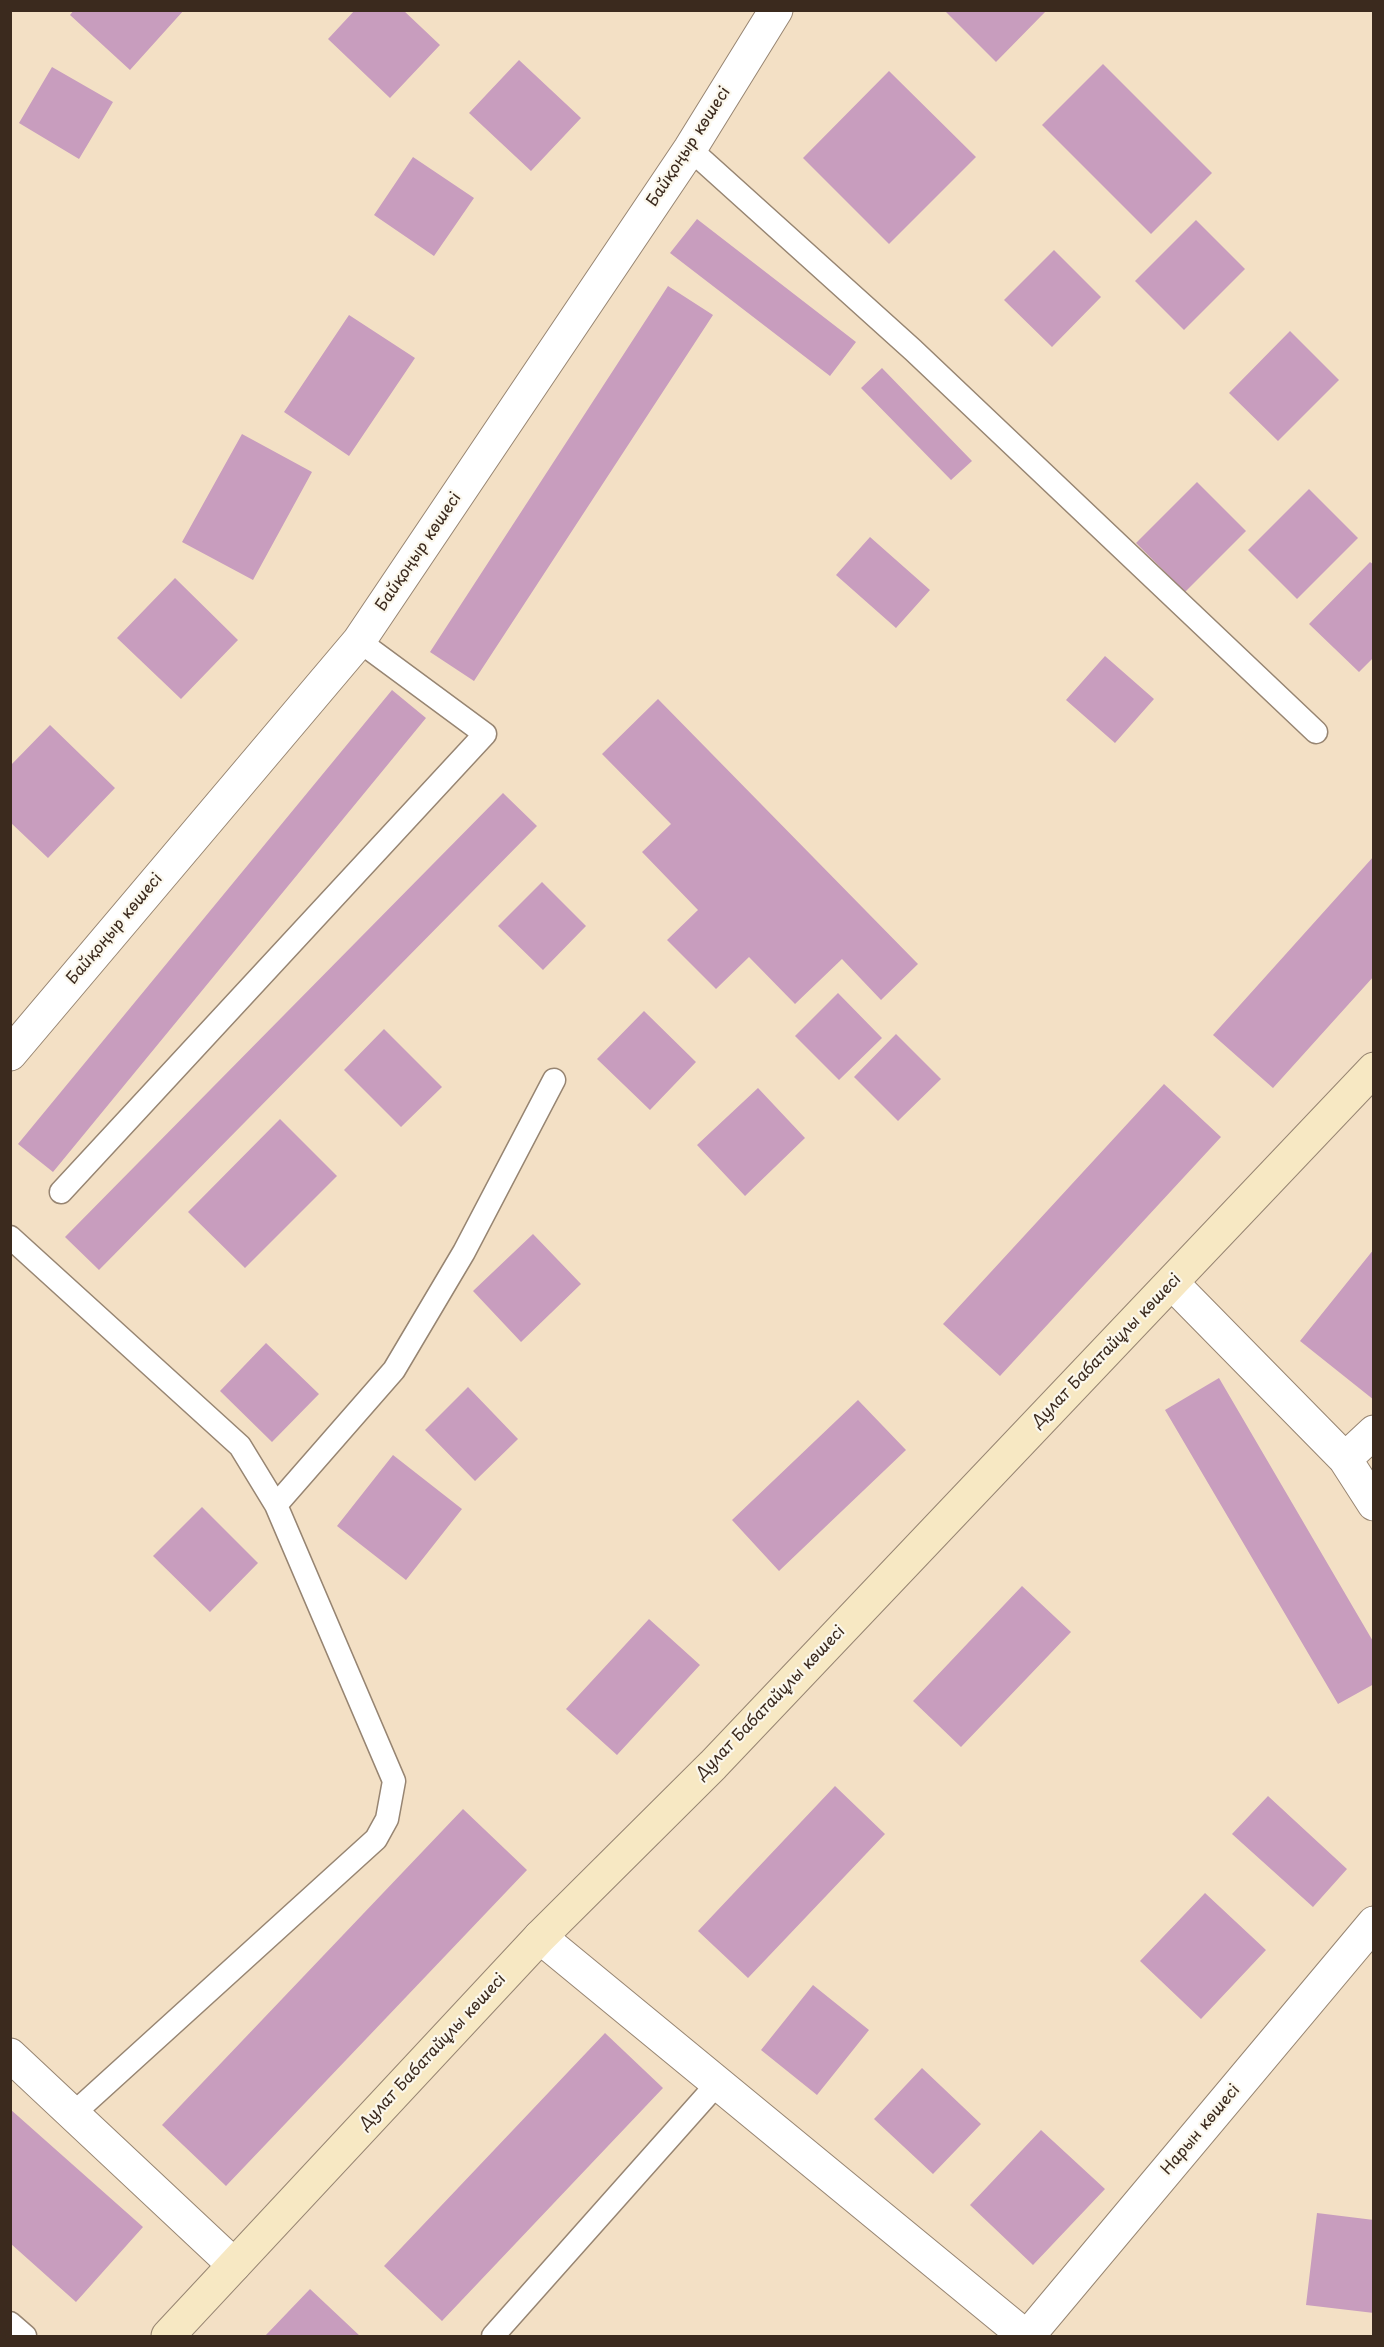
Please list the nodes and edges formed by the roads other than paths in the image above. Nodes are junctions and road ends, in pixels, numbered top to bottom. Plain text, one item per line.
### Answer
1 (776, 10) edge
2 (690, 149) junction
3 (359, 641) junction
4 (1316, 732) dead end
5 (10, 1054) edge
6 (1374, 1069) edge
7 (554, 1080) dead end
8 (61, 1192) dead end
9 (10, 1237) edge
10 (1172, 1283) junction
11 (1374, 1432) edge
12 (1345, 1459) junction
13 (1374, 1504) edge
14 (276, 1505) junction
15 (1374, 1923) edge
16 (540, 1937) junction
17 (10, 2055) edge
18 (717, 2084) junction
19 (73, 2114) junction
20 (234, 2265) junction
21 (10, 2323) edge
22 (25, 2337) edge
23 (168, 2337) edge
24 (493, 2337) edge
25 (1026, 2337) edge

1 - 2 street, Байқоңыр көшесі
2 - 3 street, Байқоңыр көшесі
2 - 4 lane
3 - 5 street, Байқоңыр көшесі
3 - 8 lane
6 - 10 street, Дулат Бабатайұлы көшесі
7 - 14 lane
9 - 14 lane
10 - 12 street
10 - 16 street, Дулат Бабатайұлы көшесі
11 - 12 street
12 - 13 street
14 - 19 lane
15 - 25 street, Нарын көшесі
16 - 18 street
16 - 20 street, Дулат Бабатайұлы көшесі
17 - 19 street
18 - 24 lane
18 - 25 street
19 - 20 street
20 - 23 street, Дулат Бабатайұлы көшесі
21 - 22 lane

